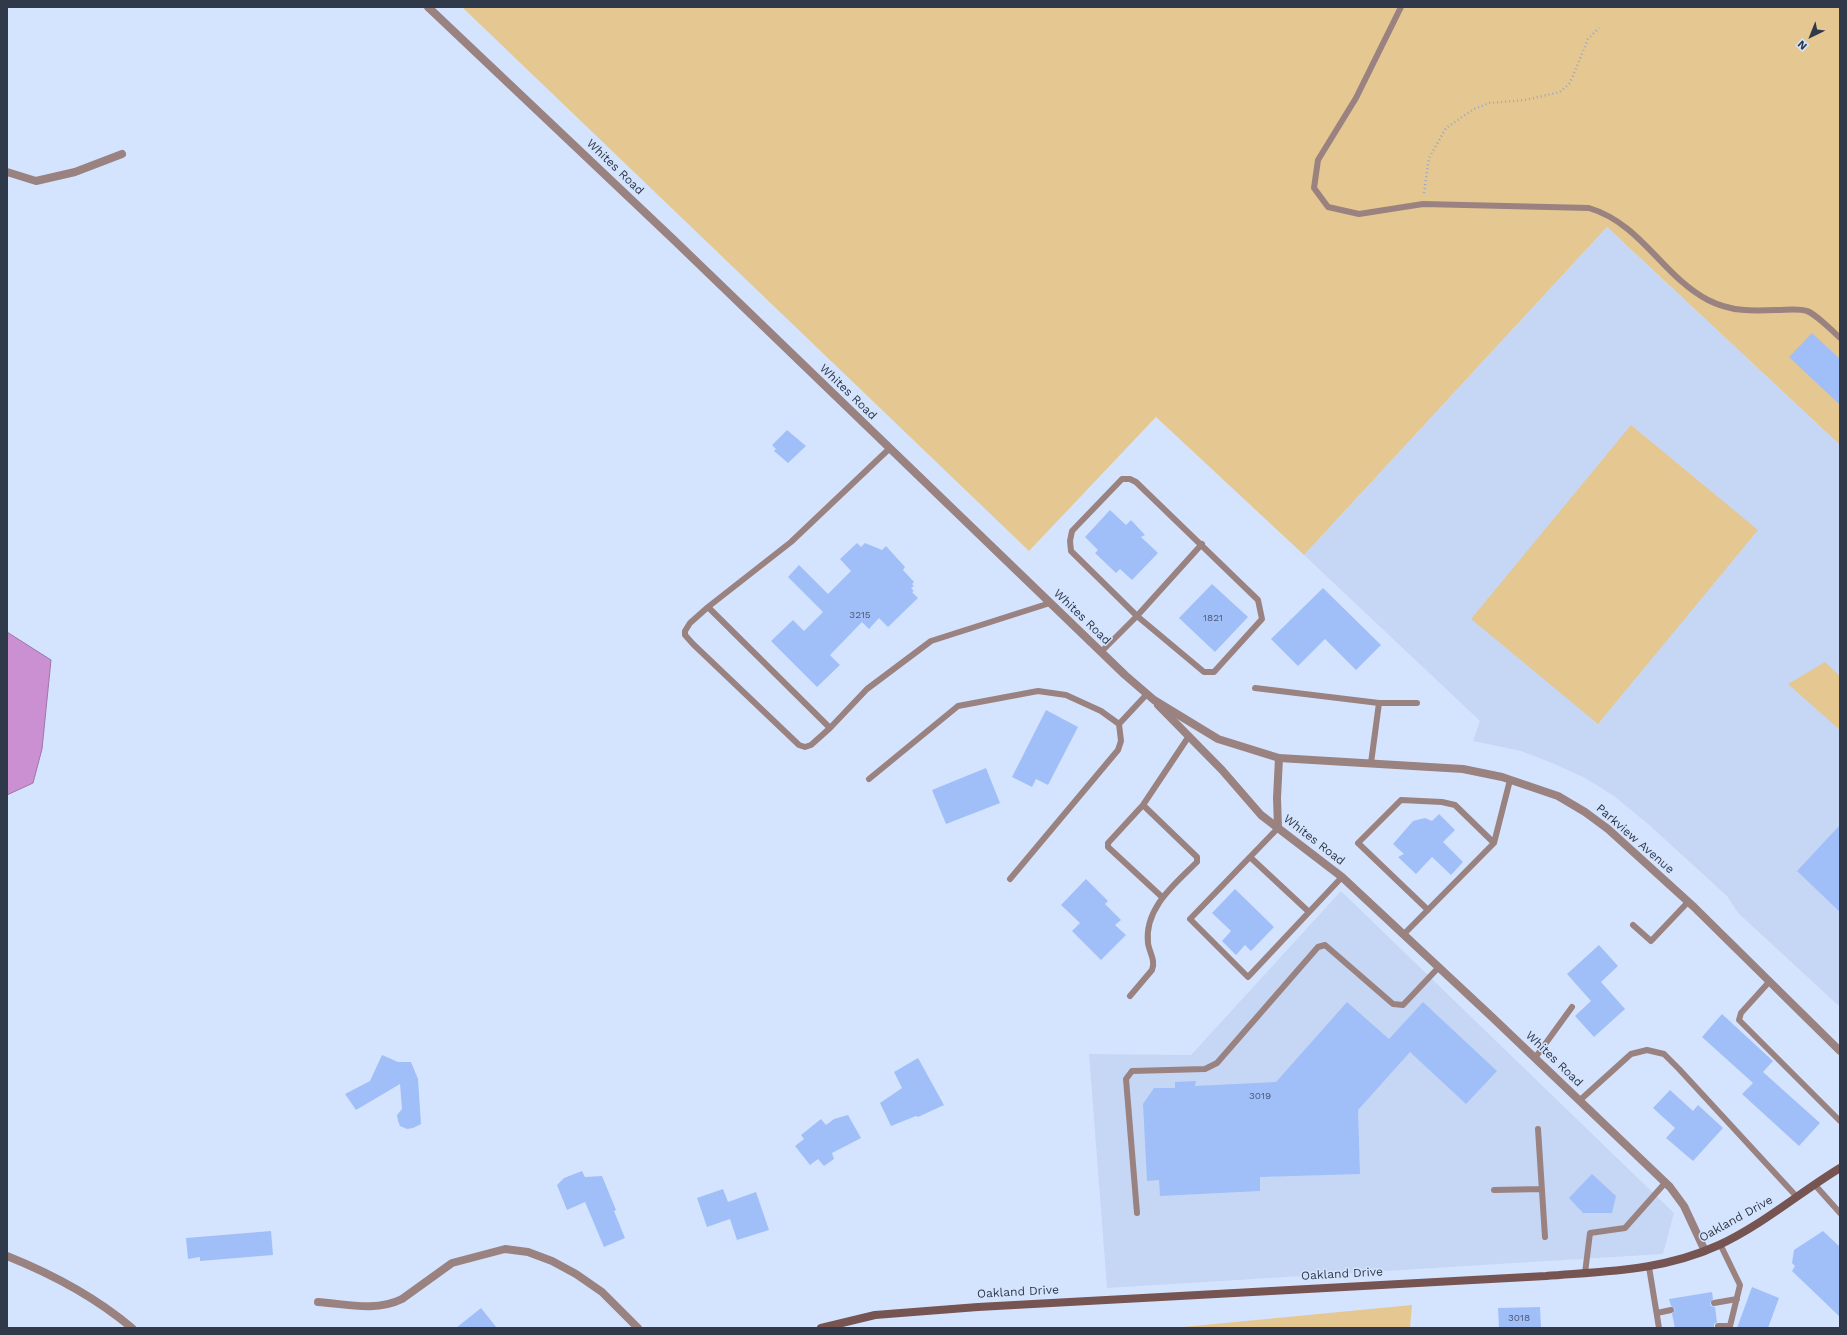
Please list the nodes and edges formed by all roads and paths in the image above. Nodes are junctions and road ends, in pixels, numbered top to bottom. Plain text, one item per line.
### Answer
1 (428, 7) edge
2 (1401, 7) edge
3 (1599, 28) dead end
4 (122, 154) dead end
5 (7, 172) edge
6 (1423, 204) junction
7 (1840, 338) edge
8 (890, 448) junction
9 (1202, 544) junction
10 (1050, 603) junction
11 (708, 607) junction
12 (1137, 616) junction
13 (1102, 652) junction
14 (1254, 688) dead end
15 (1150, 697) junction
16 (1379, 702) junction
17 (1417, 704) dead end
18 (1119, 724) junction
19 (830, 728) junction
20 (1189, 736) junction
21 (1279, 758) junction
22 (1371, 763) junction
23 (869, 779) dead end
24 (1510, 780) junction
25 (1143, 805) junction
26 (1278, 828) junction
27 (1494, 843) junction
28 (1250, 856) junction
29 (1342, 877) junction
30 (1010, 879) dead end
31 (1162, 897) junction
32 (1688, 902) junction
33 (1428, 910) junction
34 (1309, 912) junction
35 (1633, 925) dead end
36 (1404, 934) junction
37 (1439, 967) junction
38 (1769, 982) junction
39 (1130, 996) dead end
40 (1572, 1007) dead end
41 (1840, 1051) edge
42 (1535, 1058) junction
43 (1579, 1101) junction
44 (1840, 1121) edge
45 (1538, 1130) dead end
46 (1840, 1168) edge
47 (1665, 1183) junction
48 (1815, 1185) junction
49 (1542, 1189) junction
50 (1494, 1190) dead end
51 (1797, 1197) junction
52 (1137, 1213) dead end
53 (1840, 1213) edge
54 (1545, 1237) dead end
55 (1720, 1244) junction
56 (1705, 1251) junction
57 (7, 1256) edge
58 (1649, 1267) junction
59 (1585, 1273) junction
60 (1737, 1299) junction
61 (318, 1302) dead end
62 (1714, 1303) dead end
63 (1671, 1310) dead end
64 (1657, 1313) junction
65 (1718, 1326) dead end
66 (132, 1328) edge
67 (638, 1328) edge
68 (821, 1328) edge
69 (1659, 1328) edge

1 - 8 street, Whites Road
2 - 6 lane
3 - 6 path
4 - 5 street
6 - 7 lane
8 - 10 street, Whites Road
8 - 11 lane
9 - 12 lane
9 - 12 lane
9 - 12 lane
10 - 13 street, Whites Road
10 - 19 lane
11 - 19 lane
11 - 19 lane
12 - 13 lane
13 - 15 street, Whites Road
14 - 16 lane
15 - 18 lane
15 - 20 street, Whites Road
15 - 21 street, Parkview Avenue
16 - 17 lane
16 - 22 lane
18 - 23 lane
18 - 30 lane
20 - 25 lane
20 - 26 street, Whites Road
21 - 22 street, Parkview Avenue
21 - 26 street
22 - 24 street, Parkview Avenue
24 - 27 lane
24 - 32 street, Parkview Avenue
25 - 31 lane
25 - 31 lane
26 - 28 lane
26 - 29 street, Whites Road
27 - 33 lane
27 - 33 lane
28 - 34 lane
28 - 34 lane
29 - 34 lane
29 - 36 street, Whites Road
31 - 39 lane
32 - 35 lane
32 - 38 street, Parkview Avenue
33 - 36 lane
36 - 37 street, Whites Road
37 - 42 street, Whites Road
37 - 52 lane
38 - 41 street, Parkview Avenue
38 - 44 lane
40 - 42 lane
42 - 43 street, Whites Road
43 - 47 street, Whites Road
43 - 51 lane
45 - 49 lane
46 - 48 main road, Oakland Drive
47 - 56 street, Whites Road
47 - 59 lane
48 - 51 main road, Oakland Drive
48 - 53 lane
49 - 50 lane
49 - 54 lane
51 - 55 main road, Oakland Drive
55 - 56 main road, Oakland Drive
55 - 60 lane
56 - 58 main road, Oakland Drive
57 - 66 street
58 - 59 main road, Oakland Drive
58 - 64 lane
59 - 68 main road, Oakland Drive
60 - 62 lane
60 - 65 lane
61 - 67 street
63 - 64 lane
64 - 69 lane

